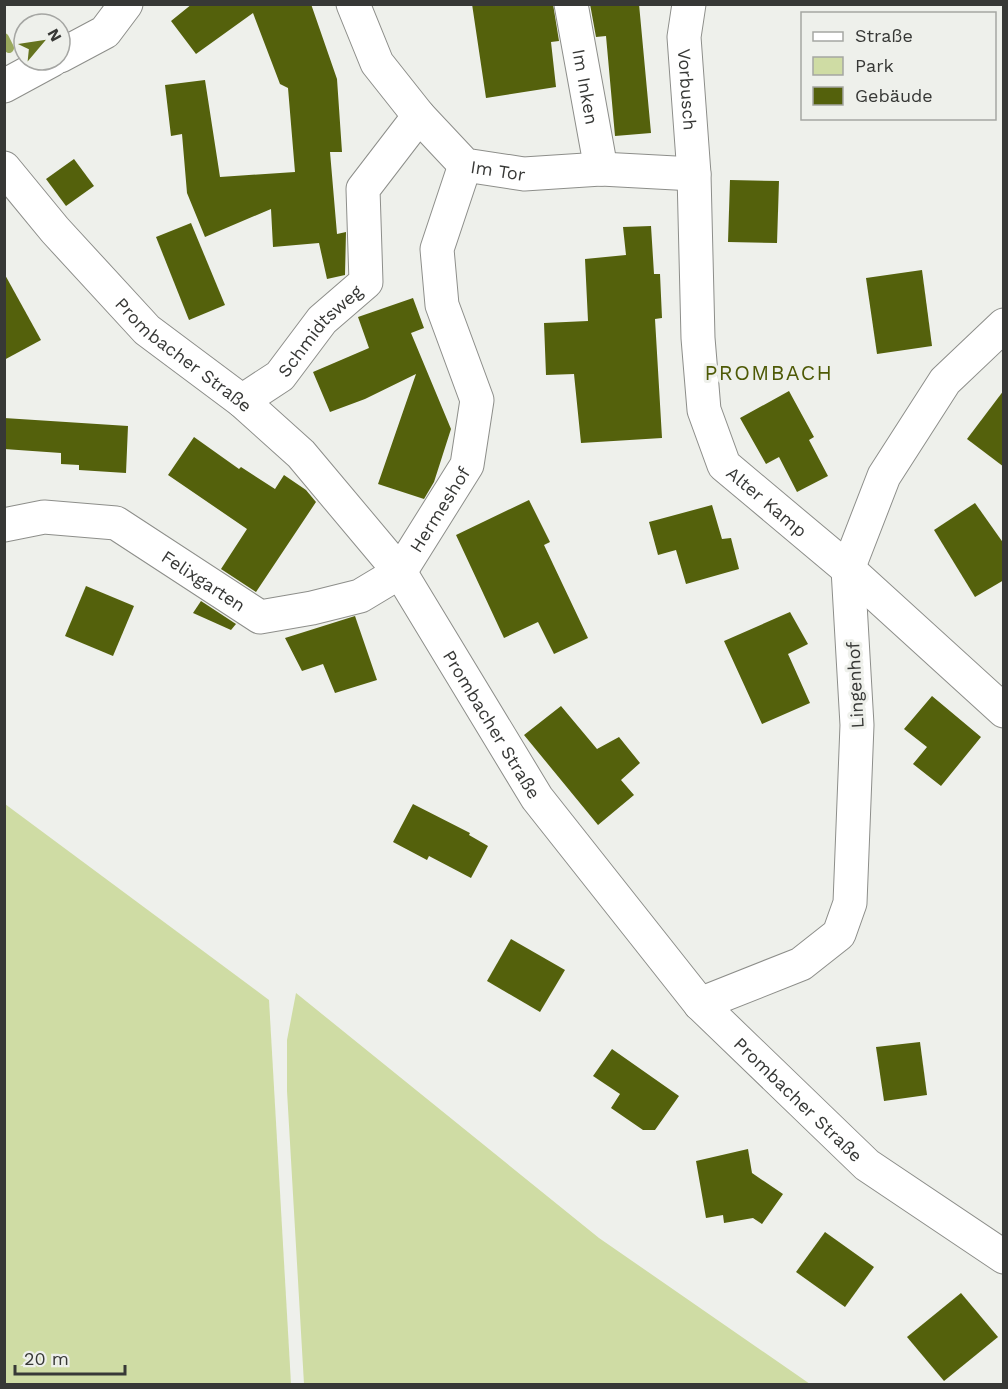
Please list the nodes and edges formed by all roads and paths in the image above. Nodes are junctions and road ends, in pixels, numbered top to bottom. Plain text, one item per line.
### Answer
1 (126, 4) edge
2 (353, 4) edge
3 (571, 4) edge
4 (689, 4) edge
5 (72, 50) edge
6 (30, 72) edge
7 (4, 86) edge
8 (419, 116) junction
9 (465, 165) junction
10 (4, 168) edge
11 (601, 169) junction
12 (694, 174) junction
13 (1004, 325) edge
14 (242, 401) junction
15 (4, 525) edge
16 (848, 569) junction
17 (400, 572) junction
18 (1004, 711) edge
19 (700, 1004) junction
20 (1004, 1257) edge

1 - 5 street
2 - 8 street, Im Tor
3 - 11 street, Im Inken
4 - 12 street, Vorbusch
6 - 7 street
8 - 9 street, Im Tor
8 - 14 street, Schmidtsweg
9 - 11 street, Im Tor
9 - 17 street, Hermeshof
10 - 14 street, Prombacher Straße
11 - 12 street, Im Tor
12 - 16 street, Alter Kamp
13 - 16 street, Lingenhof
14 - 17 street, Prombacher Straße
15 - 17 street, Felixgarten
16 - 18 street, Alter Kamp
16 - 19 street, Lingenhof
17 - 19 street, Prombacher Straße
19 - 20 street, Prombacher Straße

